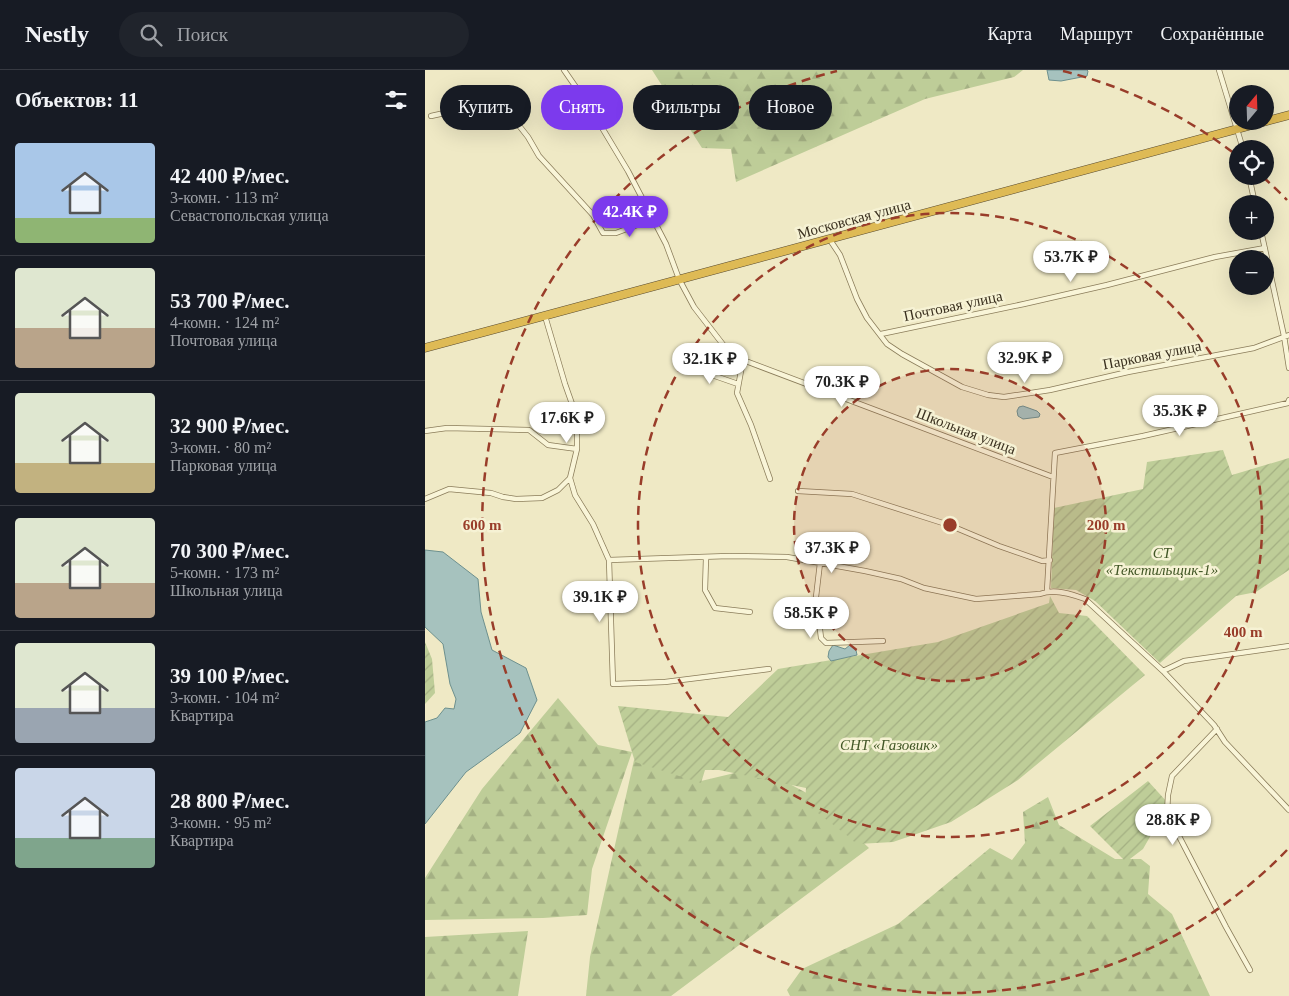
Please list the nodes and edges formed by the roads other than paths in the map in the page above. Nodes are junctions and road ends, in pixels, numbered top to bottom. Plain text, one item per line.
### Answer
1 (564, 70) edge
2 (1219, 70) edge
3 (1229, 101) edge
4 (1289, 115) edge
5 (431, 116) dead end
6 (1274, 119) edge
7 (1234, 130) edge
8 (653, 219) junction
9 (830, 240) junction
10 (1263, 240) edge
11 (1265, 248) junction
12 (679, 279) junction
13 (545, 316) junction
14 (881, 334) junction
15 (1287, 336) edge
16 (425, 348) edge
17 (743, 360) junction
18 (689, 368) dead end
19 (1289, 368) edge
20 (739, 384) junction
21 (1289, 400) edge
22 (425, 431) edge
23 (577, 449) junction
24 (1053, 477) junction
25 (570, 478) junction
26 (770, 479) dead end
27 (798, 491) dead end
28 (425, 499) edge
29 (706, 558) junction
30 (609, 560) junction
31 (1049, 560) junction
32 (820, 563) junction
33 (1047, 591) junction
34 (750, 612) dead end
35 (883, 642) dead end
36 (1289, 646) edge
37 (769, 668) dead end
38 (1163, 671) junction
39 (1217, 729) junction
40 (1289, 810) edge
41 (1250, 970) dead end

1 - 8 street, Школьная улица
2 - 3 street
4 - 6 highway, Московская улица
5 - 8 street
7 - 9 highway, Московская улица
8 - 12 street, Школьная улица
9 - 12 highway, Московская улица
9 - 14 street, Парковая улица
10 - 11 street
11 - 14 street, Почтовая улица
11 - 15 street
12 - 13 highway, Московская улица
12 - 17 street, Школьная улица
13 - 16 highway, Московская улица
13 - 23 street
14 - 15 street, Парковая улица
15 - 19 street
17 - 20 street
17 - 24 street, Школьная улица
18 - 20 street
20 - 26 street
21 - 24 street
22 - 23 street
23 - 25 street
24 - 31 street
25 - 28 street
25 - 30 street
27 - 31 street
29 - 30 street
29 - 32 street
29 - 34 street
30 - 37 street
31 - 33 street
32 - 33 street
32 - 35 street
33 - 38 street
36 - 38 street
38 - 39 street
39 - 40 street
39 - 41 street

